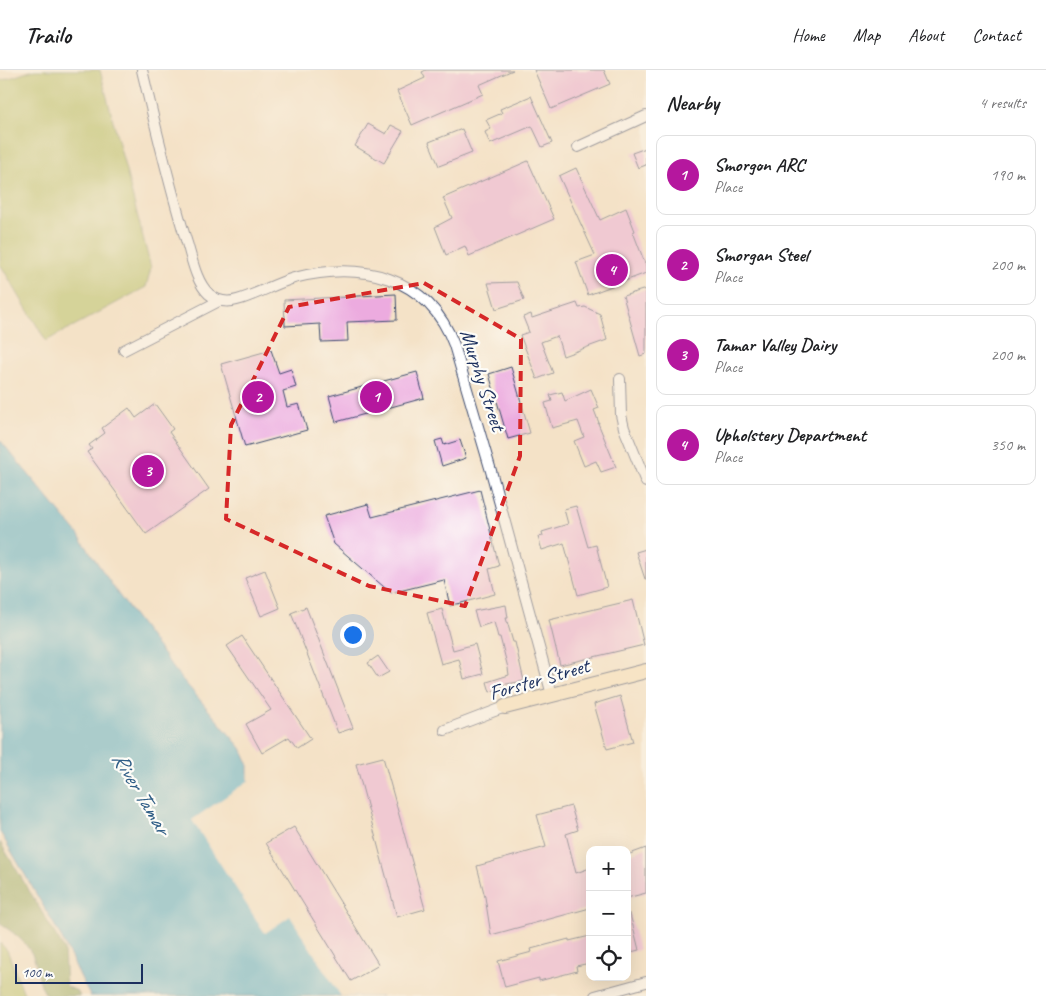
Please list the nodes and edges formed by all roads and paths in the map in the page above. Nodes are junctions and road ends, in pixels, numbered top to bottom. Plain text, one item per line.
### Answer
1 (142, 70) edge
2 (646, 116) edge
3 (578, 147) dead end
4 (219, 301) junction
5 (124, 350) dead end
6 (620, 379) dead end
7 (646, 482) edge
8 (646, 671) edge
9 (552, 695) junction
10 (505, 707) joint
11 (444, 730) dead end
12 (646, 982) edge
13 (595, 996) edge

1 - 4 street
2 - 3 street
4 - 5 street
4 - 9 street, Murphy Street
6 - 7 street
8 - 9 street, Forster Street
9 - 10 street, Forster Street
10 - 11 street, Forster Street
12 - 13 street

